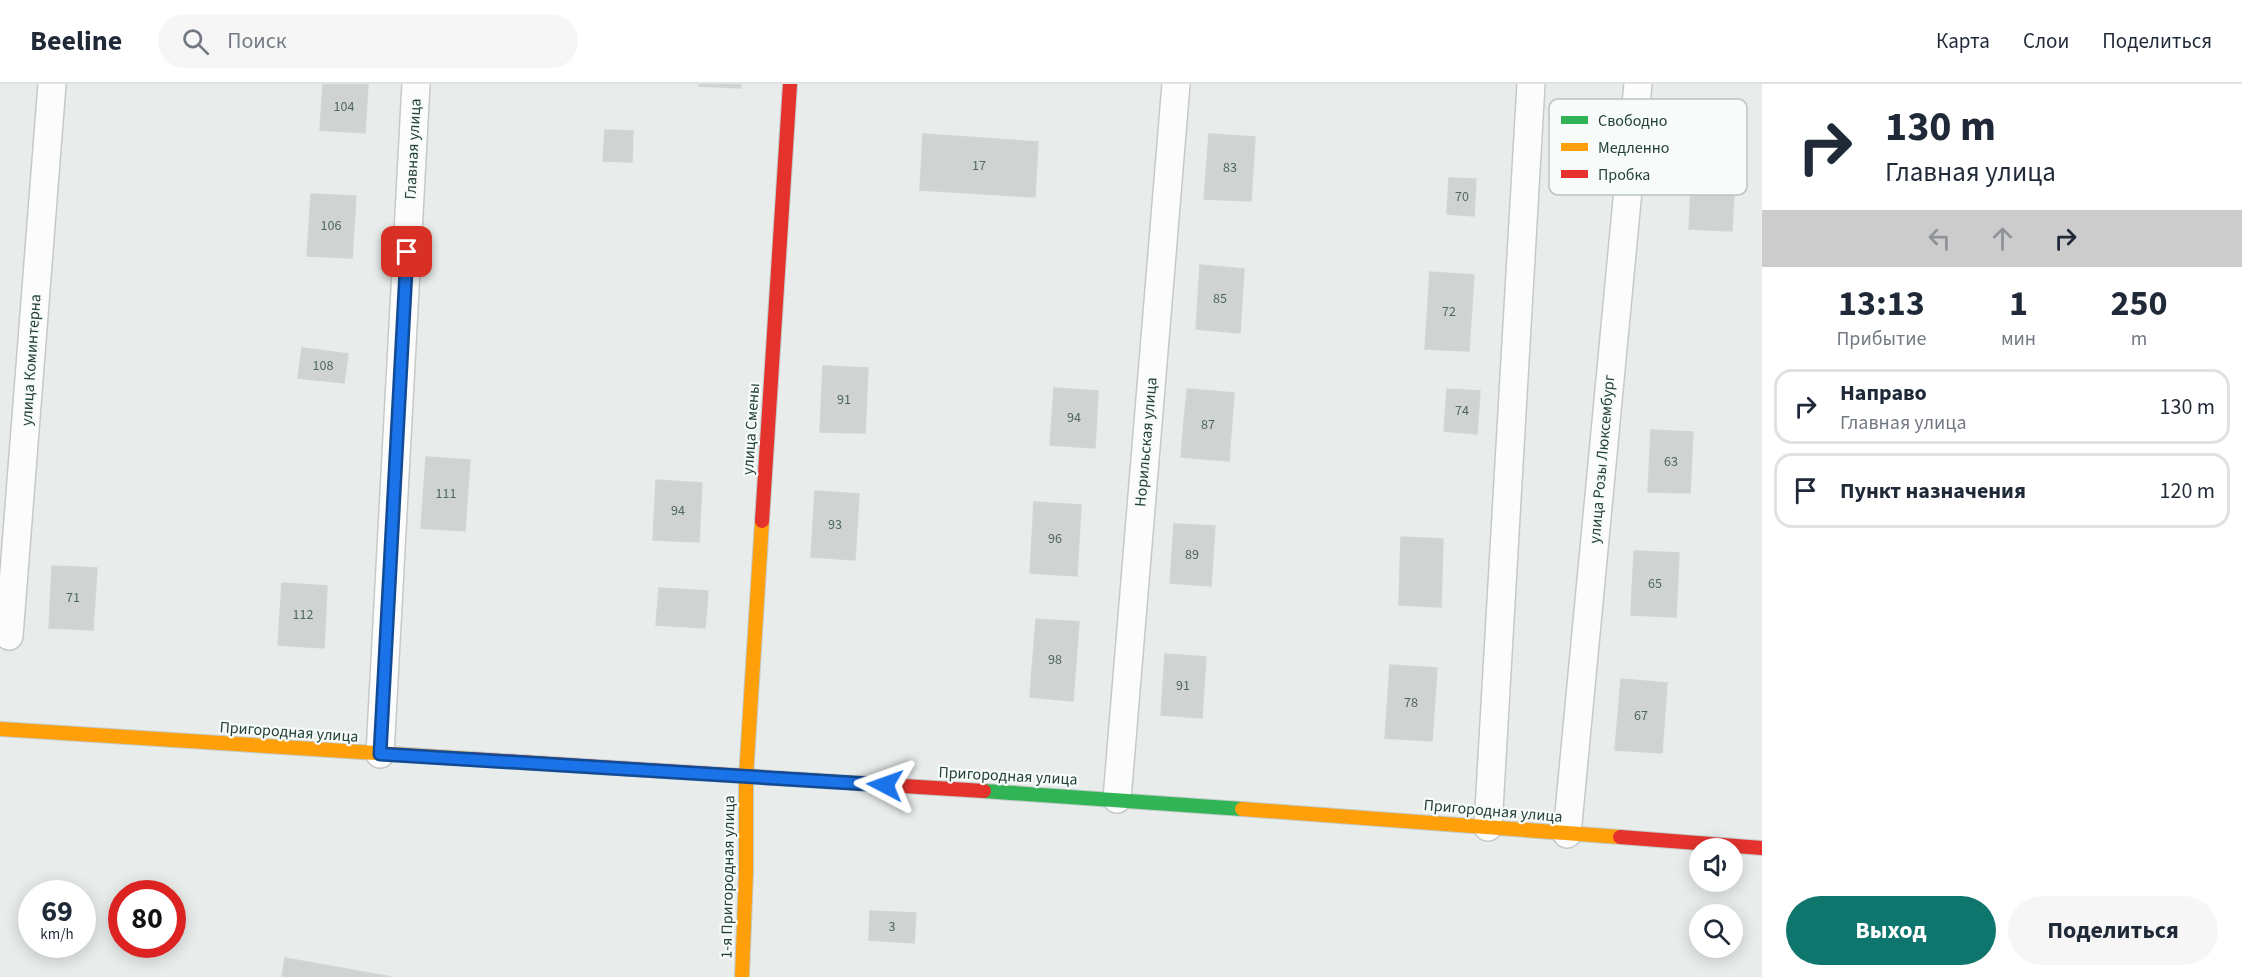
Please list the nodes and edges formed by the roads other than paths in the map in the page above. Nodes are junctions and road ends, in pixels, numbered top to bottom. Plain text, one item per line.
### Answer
1 (52, 84) edge
2 (416, 84) edge
3 (790, 84) edge
4 (1176, 84) edge
5 (1531, 84) edge
6 (1638, 84) edge
7 (1637, 99) edge
8 (1627, 195) edge
9 (9, 636) dead end
10 (0, 729) edge
11 (380, 754) junction
12 (746, 777) junction
13 (1117, 800) junction
14 (1488, 827) junction
15 (1567, 834) junction
16 (1762, 848) edge
17 (742, 977) edge

1 - 9 street, улица Коминтерна
2 - 11 street, Главная улица
3 - 12 main road, улица Смены
4 - 13 street, Норильская улица
5 - 14 street
6 - 7 street, улица Розы Люксембург
8 - 15 street, улица Розы Люксембург
10 - 11 main road, Пригородная улица
11 - 12 main road, Пригородная улица
12 - 13 main road, Пригородная улица
12 - 17 main road, 1-я Пригородная улица
13 - 14 main road, Пригородная улица
14 - 15 main road, Пригородная улица
15 - 16 main road, Пригородная улица

